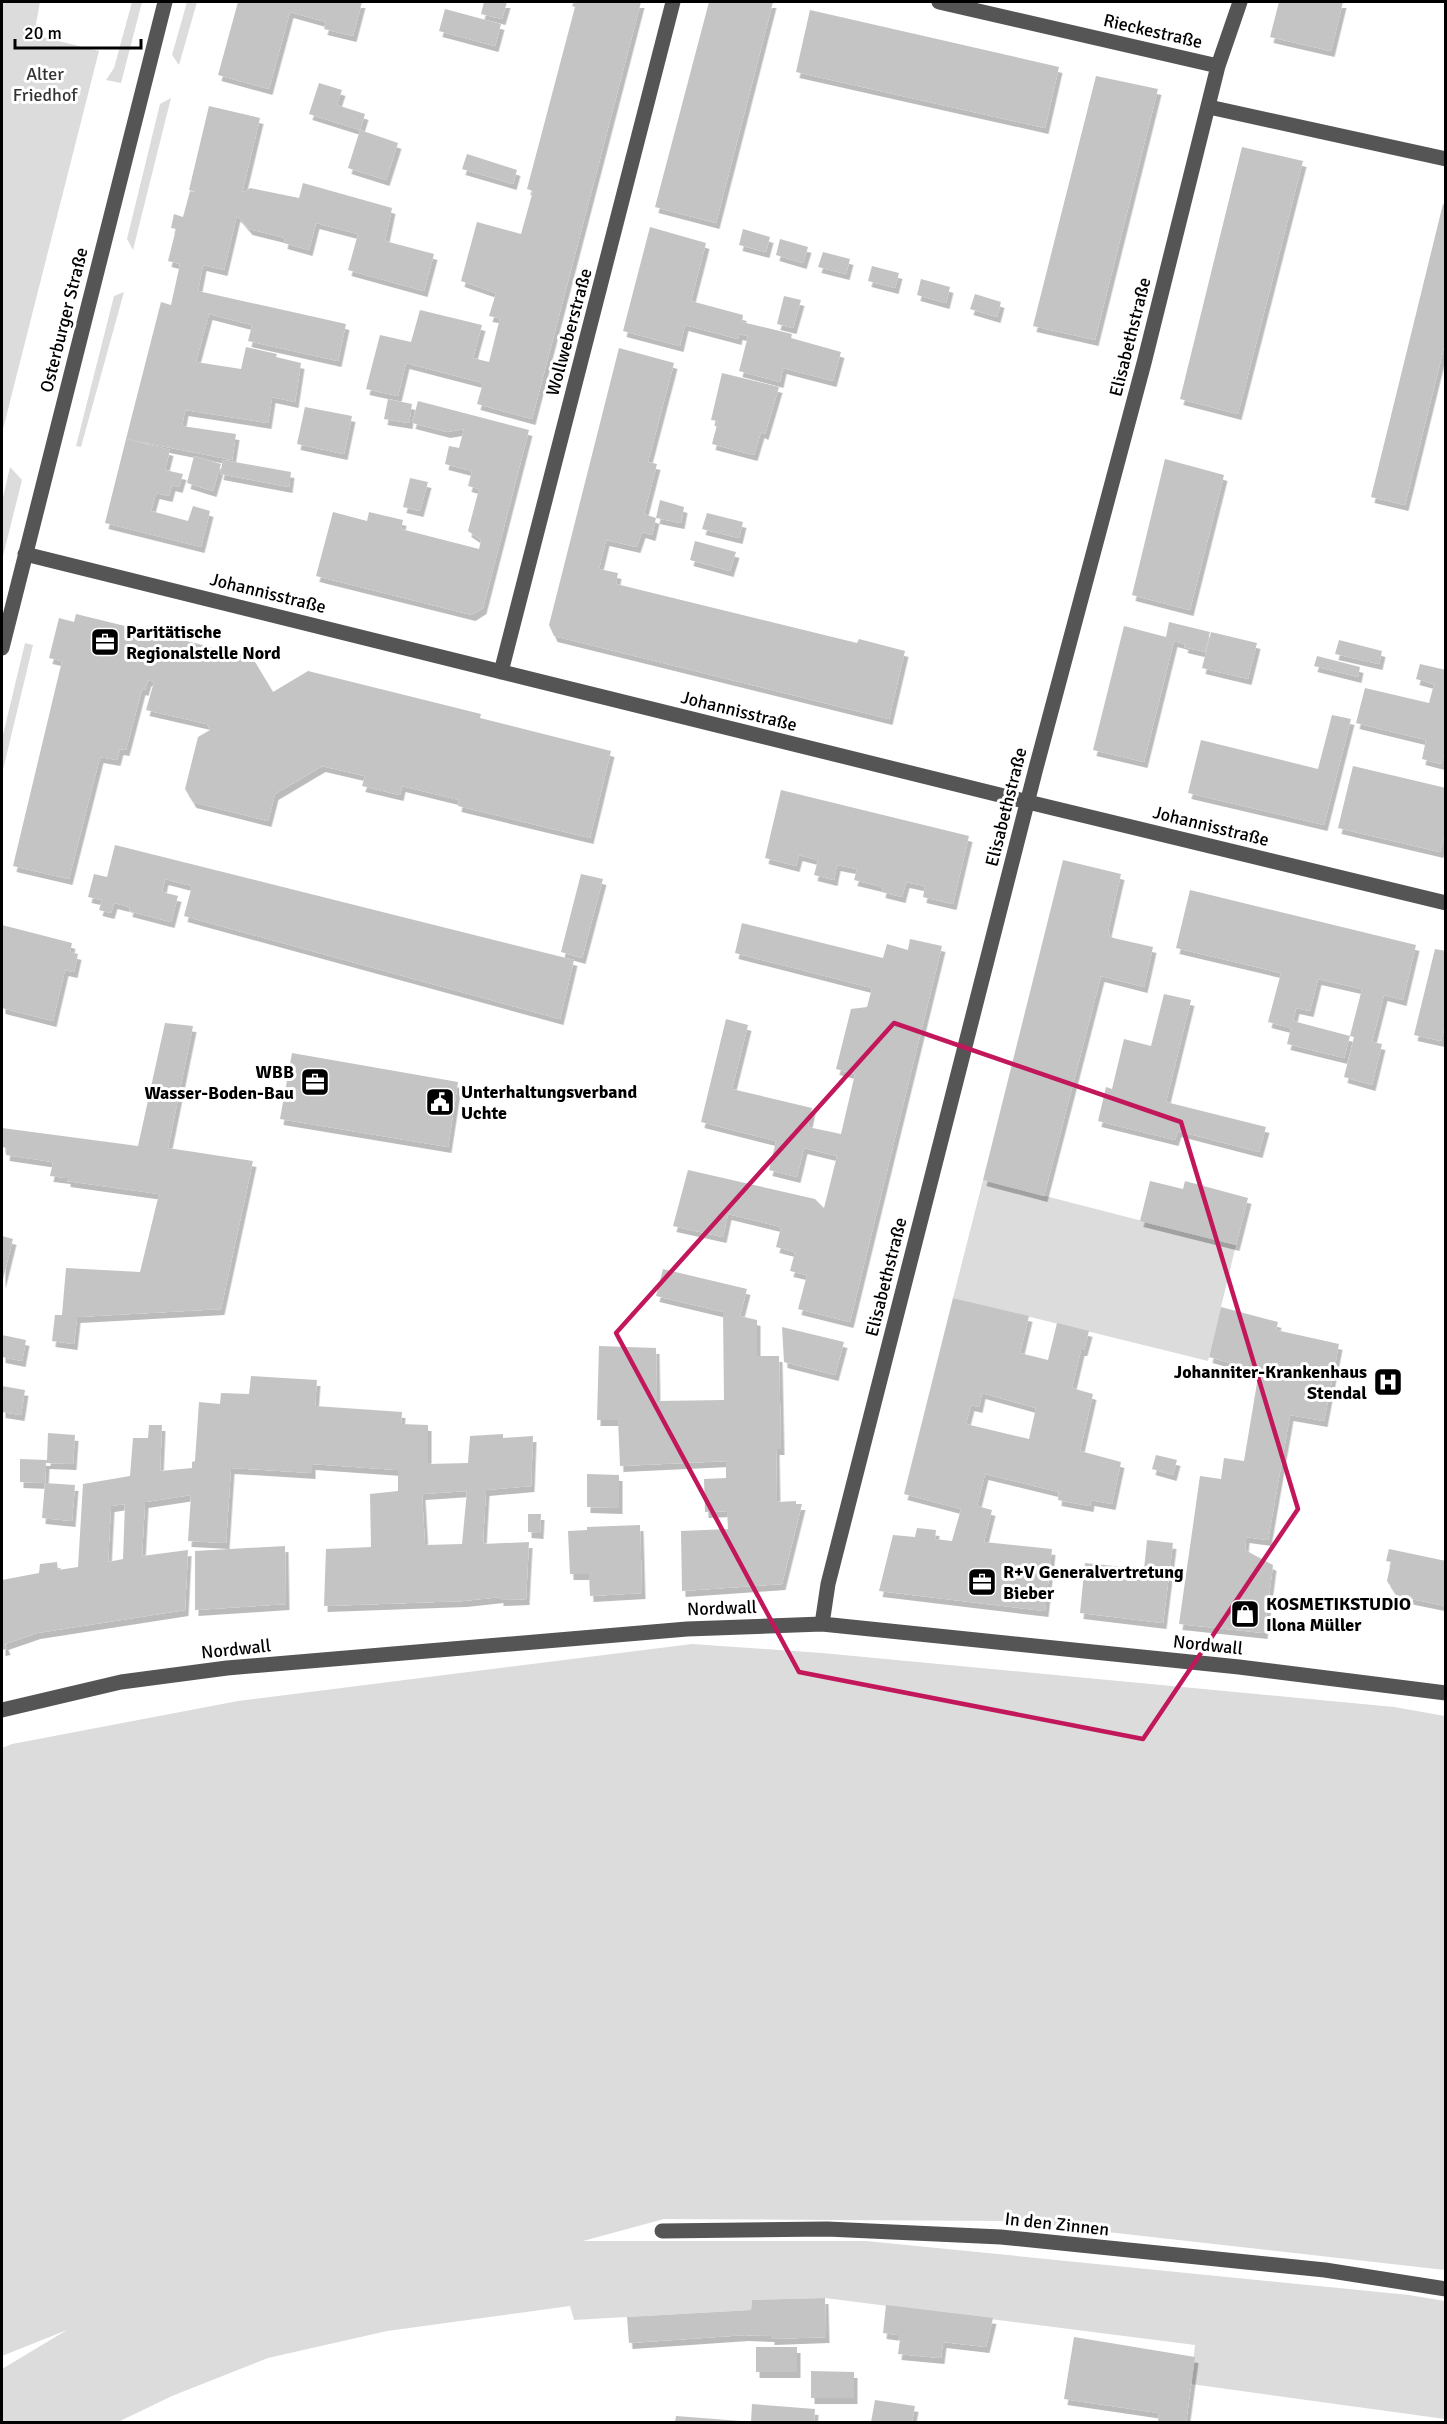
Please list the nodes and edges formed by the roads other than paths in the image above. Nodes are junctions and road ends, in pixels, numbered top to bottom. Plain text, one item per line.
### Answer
1 (165, 2) edge
2 (673, 2) edge
3 (939, 2) edge
4 (1238, 6) edge
5 (1218, 66) junction
6 (1209, 107) junction
7 (1446, 159) edge
8 (25, 554) junction
9 (2, 648) edge
10 (501, 672) junction
11 (1028, 802) junction
12 (1446, 903) edge
13 (822, 1624) junction
14 (1446, 1693) edge
15 (2, 1710) edge
16 (662, 2231) dead end
17 (1446, 2289) edge

1 - 8 street, Osterburger Straße
2 - 10 street, Wollweberstraße
3 - 5 street, Rieckestraße
4 - 5 street, Elisabethstraße
5 - 6 street, Elisabethstraße
6 - 7 street
6 - 11 street, Elisabethstraße
8 - 9 street, Osterburger Straße
8 - 10 street, Johannisstraße
10 - 11 street, Johannisstraße
11 - 12 street, Johannisstraße
11 - 13 street, Elisabethstraße
13 - 14 street, Nordwall
13 - 15 street, Nordwall
16 - 17 street, In den Zinnen

